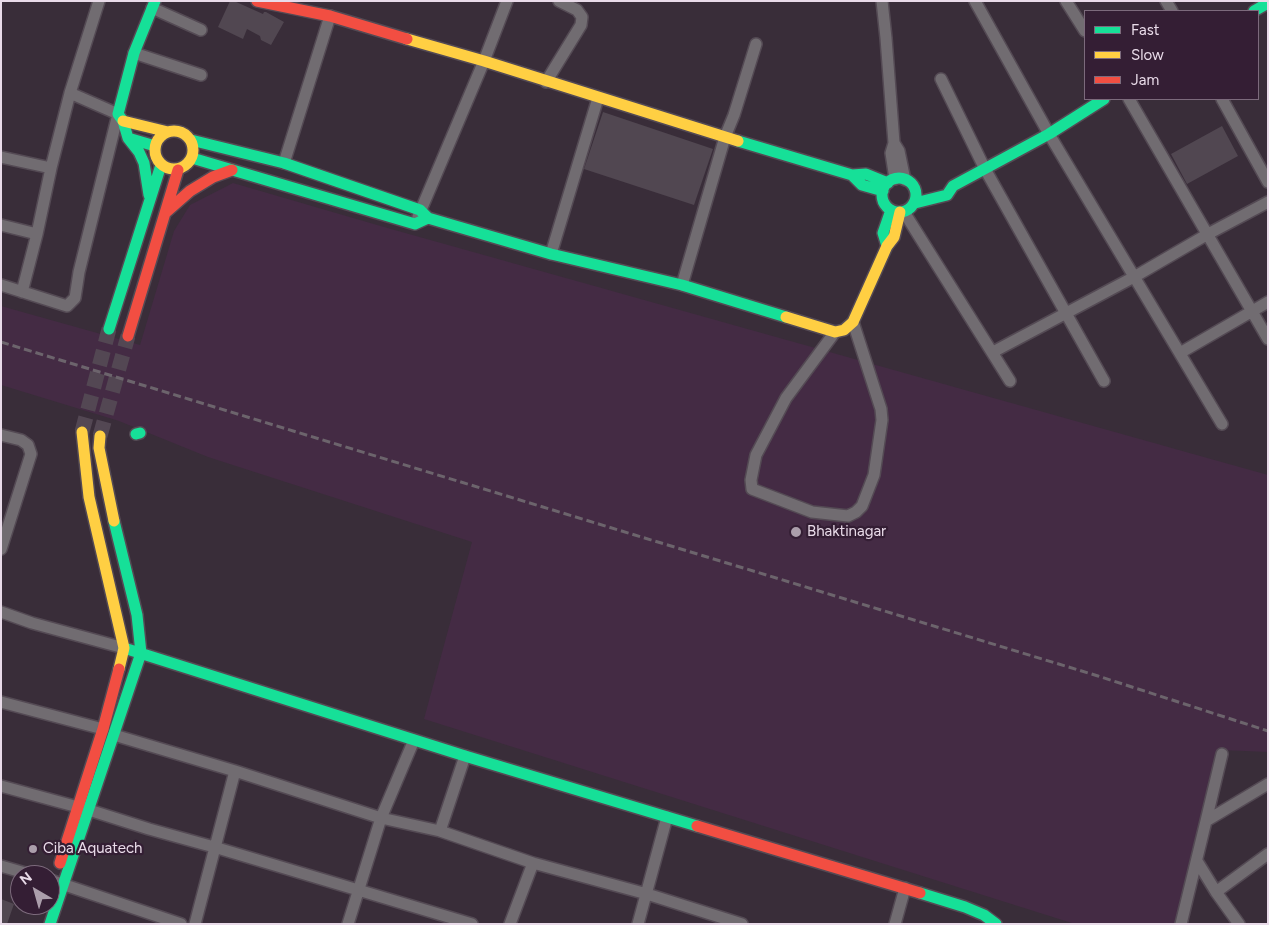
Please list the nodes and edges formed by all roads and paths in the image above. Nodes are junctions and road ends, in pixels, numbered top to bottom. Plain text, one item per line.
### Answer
1 (100, 1) edge
2 (257, 1) edge
3 (507, 1) edge
4 (559, 1) edge
5 (882, 1) edge
6 (975, 1) edge
7 (1066, 1) edge
8 (1268, 4) edge
9 (154, 5) edge
10 (1253, 8) edge
11 (330, 16) junction
12 (1084, 29) edge
13 (201, 30) dead end
14 (756, 44) dead end
15 (134, 53) junction
16 (484, 61) junction
17 (201, 76) dead end
18 (941, 79) dead end
19 (546, 82) junction
20 (70, 93) junction
21 (598, 98) junction
22 (1102, 100) edge
23 (1130, 100) edge
24 (1223, 100) edge
25 (121, 117) junction
26 (168, 132) junction
27 (1049, 134) junction
28 (725, 137) junction
29 (128, 138) junction
30 (191, 140) junction
31 (156, 146) junction
32 (1, 157) edge
33 (192, 158) junction
34 (284, 163) junction
35 (161, 165) junction
36 (50, 168) junction
37 (985, 169) junction
38 (178, 170) junction
39 (232, 170) junction
40 (1268, 182) edge
41 (893, 183) junction
42 (915, 199) junction
43 (149, 201) junction
44 (1268, 202) edge
45 (898, 211) junction
46 (165, 213) junction
47 (424, 214) junction
48 (1, 225) edge
49 (37, 234) junction
50 (1208, 234) junction
51 (551, 254) junction
52 (1134, 277) junction
53 (1, 285) edge
54 (682, 285) junction
55 (22, 292) junction
56 (1268, 302) edge
57 (1252, 312) junction
58 (1066, 313) junction
59 (853, 322) junction
60 (109, 329) tunnel mouth
61 (834, 332) junction
62 (128, 336) tunnel mouth
63 (1268, 339) edge
64 (993, 352) junction
65 (1180, 353) junction
66 (1010, 381) dead end
67 (1104, 381) dead end
68 (1222, 424) dead end
69 (82, 432) tunnel mouth
70 (1, 435) edge
71 (100, 436) tunnel mouth
72 (6, 518) edge
73 (1, 549) edge
74 (1, 612) edge
75 (124, 648) junction
76 (141, 653) junction
77 (1, 702) edge
78 (103, 729) junction
79 (114, 735) junction
80 (414, 740) junction
81 (1222, 754) dead end
82 (465, 756) junction
83 (235, 771) junction
84 (1268, 784) edge
85 (1, 786) edge
86 (83, 808) junction
87 (667, 817) junction
88 (381, 818) junction
89 (1206, 822) junction
90 (440, 831) junction
91 (214, 846) junction
92 (1268, 854) edge
93 (1197, 860) junction
94 (533, 863) junction
95 (60, 871) edge
96 (60, 883) edge
97 (905, 888) junction
98 (358, 889) junction
99 (1216, 892) junction
100 (647, 894) junction
101 (983, 919) edge
102 (181, 924) edge
103 (194, 924) edge
104 (348, 924) edge
105 (472, 924) edge
106 (510, 924) edge
107 (638, 924) edge
108 (742, 924) edge
109 (895, 924) edge
110 (996, 924) edge
111 (1181, 924) edge
112 (1239, 924) edge

1 - 20 street
2 - 11 street
3 - 16 street
4 - 19 street
5 - 41 street
6 - 27 street
7 - 12 street
8 - 10 street
9 - 13 street
9 - 15 street
11 - 16 street
11 - 34 street
14 - 28 street
15 - 17 street
15 - 25 street
16 - 19 street
16 - 47 street
18 - 37 street
19 - 21 street
20 - 25 street
20 - 36 street
21 - 28 street
21 - 51 street
22 - 27 street
23 - 50 street
24 - 40 street
25 - 26 street
25 - 29 street
25 - 55 street
26 - 30 street
26 - 31 street
27 - 37 street
27 - 52 street
28 - 41 street
28 - 54 street
29 - 31 street
29 - 43 street
30 - 33 street
30 - 34 street
31 - 35 street
32 - 36 street
33 - 38 street
33 - 39 street
34 - 47 street
35 - 38 street
35 - 43 street
36 - 49 street
37 - 42 street
37 - 58 street
38 - 46 street
39 - 46 street
39 - 47 street
41 - 42 street
41 - 45 street
42 - 45 street
43 - 60 street
44 - 50 street
45 - 59 street
45 - 64 street
46 - 62 street
47 - 51 street
48 - 49 street
49 - 55 street
50 - 52 street
50 - 57 street
51 - 54 street
52 - 58 street
52 - 65 street
53 - 55 street
54 - 61 street
56 - 57 street
57 - 63 street
57 - 65 street
58 - 64 street
58 - 67 street
59 - 61 street
59 - 61 street
64 - 66 street
65 - 68 street
69 - 75 street
70 - 72 street
71 - 76 street
72 - 73 street
74 - 75 street
75 - 76 street
75 - 78 street
76 - 79 street
76 - 80 street
77 - 78 street
78 - 86 street
79 - 83 street
79 - 86 street
80 - 82 street
80 - 88 street
81 - 89 street
82 - 87 street
82 - 90 street
83 - 88 street
83 - 91 street
84 - 89 street
85 - 86 street
86 - 91 street
86 - 95 street
87 - 97 street
87 - 100 street
88 - 90 street
88 - 98 street
89 - 93 street
90 - 94 street
91 - 98 street
91 - 103 street
92 - 99 street
93 - 99 street
93 - 111 street
94 - 100 street
94 - 106 street
96 - 102 street
97 - 101 street
97 - 109 street
98 - 104 street
98 - 105 street
99 - 112 street
100 - 107 street
100 - 108 street
101 - 110 street

